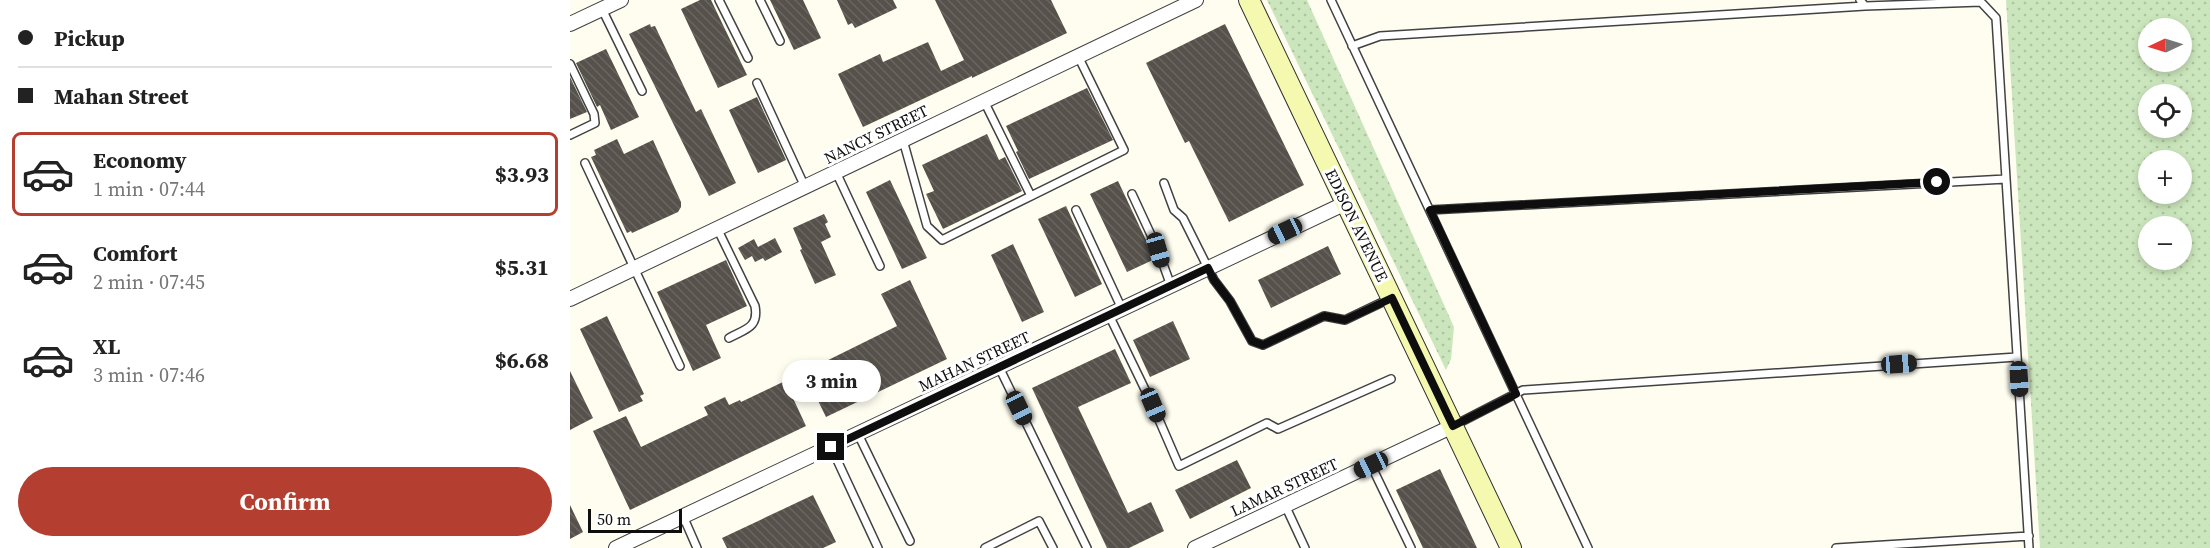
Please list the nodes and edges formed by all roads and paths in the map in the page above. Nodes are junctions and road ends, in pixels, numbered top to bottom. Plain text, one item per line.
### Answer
1 (621, 0) edge
2 (719, 0) edge
3 (760, 0) edge
4 (1196, 0) edge
5 (1249, 0) edge
6 (1331, 0) edge
7 (1862, 3) edge
8 (602, 9) junction
9 (570, 24) edge
10 (780, 41) dead end
11 (1352, 46) junction
12 (1078, 56) junction
13 (748, 58) dead end
14 (570, 64) edge
15 (757, 83) dead end
16 (642, 91) dead end
17 (984, 101) junction
18 (570, 135) edge
19 (903, 140) junction
20 (585, 163) dead end
21 (836, 172) junction
22 (2006, 179) junction
23 (1164, 183) dead end
24 (805, 187) junction
25 (1132, 194) dead end
26 (1031, 196) junction
27 (1346, 203) junction
28 (1076, 210) dead end
29 (1430, 210) junction
30 (717, 228) junction
31 (880, 266) dead end
32 (634, 268) junction
33 (1208, 268) junction
34 (1171, 286) junction
35 (1392, 298) junction
36 (570, 299) edge
37 (1122, 309) junction
38 (1109, 315) junction
39 (729, 338) dead end
40 (2017, 357) junction
41 (680, 366) dead end
42 (999, 367) junction
43 (1391, 378) dead end
44 (1516, 394) junction
45 (1453, 426) junction
46 (858, 434) junction
47 (831, 447) junction
48 (1371, 465) junction
49 (1285, 505) junction
50 (683, 516) junction
51 (2029, 536) junction
52 (910, 541) dead end
53 (641, 543) edge
54 (616, 548) edge
55 (697, 548) edge
56 (878, 548) edge
57 (985, 548) edge
58 (1053, 548) edge
59 (1087, 548) edge
60 (1195, 548) edge
61 (1305, 548) edge
62 (1411, 548) edge
63 (1511, 548) edge
64 (1588, 548) edge
65 (1836, 548) edge
66 (2029, 548) edge

1 - 8 street
2 - 13 lane
3 - 10 lane
4 - 12 street, NANCY STREET
5 - 27 street, EDISON AVENUE
6 - 11 lane
7 - 11 lane
7 - 22 lane
8 - 9 street
8 - 16 lane
11 - 29 lane
12 - 17 street, NANCY STREET
12 - 26 lane
14 - 18 lane
15 - 24 lane
17 - 19 street, NANCY STREET
17 - 26 lane
19 - 21 street, NANCY STREET
19 - 26 lane
20 - 32 lane
21 - 24 street, NANCY STREET
21 - 31 lane
22 - 29 lane
22 - 40 lane
23 - 33 lane
24 - 30 street, NANCY STREET
25 - 34 lane
27 - 33 street, MAHAN STREET
27 - 35 street, EDISON AVENUE
28 - 37 lane
29 - 44 lane
30 - 32 street, NANCY STREET
30 - 39 lane
32 - 36 street, NANCY STREET
32 - 41 lane
33 - 34 street, MAHAN STREET
33 - 35 lane
34 - 37 street, MAHAN STREET
35 - 45 street, EDISON AVENUE
37 - 38 street, MAHAN STREET
38 - 42 street, MAHAN STREET
38 - 43 lane
40 - 44 lane
40 - 51 lane
42 - 46 street, MAHAN STREET
42 - 59 lane
44 - 45 lane
44 - 64 lane
45 - 48 street, LAMAR STREET
45 - 63 street, EDISON AVENUE
46 - 47 street, MAHAN STREET
46 - 52 lane
47 - 50 street, MAHAN STREET
47 - 56 lane
48 - 49 street, LAMAR STREET
48 - 62 lane
49 - 60 street, LAMAR STREET
49 - 61 lane
50 - 53 street, MAHAN STREET
50 - 55 lane
51 - 65 lane
51 - 66 lane
53 - 54 street, MAHAN STREET
57 - 58 lane

